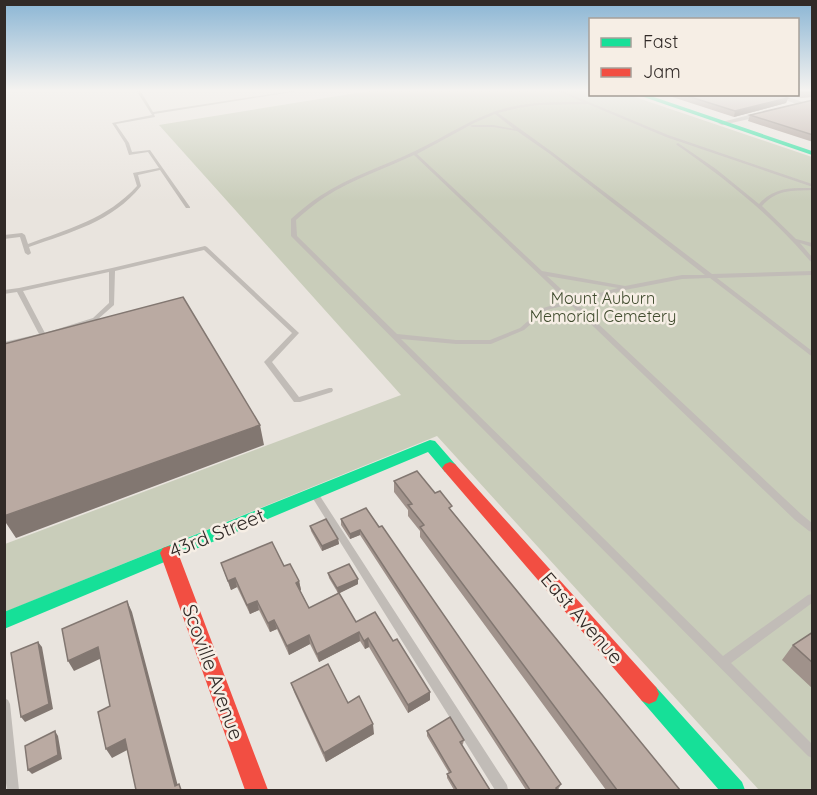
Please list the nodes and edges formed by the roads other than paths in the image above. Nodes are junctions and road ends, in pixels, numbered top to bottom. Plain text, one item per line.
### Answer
1 (117, 127) edge
2 (465, 127) edge
3 (498, 127) edge
4 (515, 127) edge
5 (646, 127) edge
6 (734, 127) edge
7 (522, 132) junction
8 (667, 136) junction
9 (414, 153) junction
10 (813, 153) edge
11 (161, 169) junction
12 (813, 187) edge
13 (188, 207) dead end
14 (759, 207) junction
15 (4, 237) edge
16 (796, 240) junction
17 (813, 245) edge
18 (26, 246) junction
19 (28, 253) dead end
20 (813, 260) edge
21 (112, 270) junction
22 (542, 273) junction
23 (813, 273) edge
24 (713, 278) junction
25 (625, 288) junction
26 (19, 290) junction
27 (4, 292) edge
28 (570, 302) junction
29 (43, 335) junction
30 (394, 336) junction
31 (4, 344) edge
32 (813, 354) edge
33 (329, 390) dead end
34 (430, 446) joint
35 (315, 493) junction
36 (813, 528) edge
37 (169, 553) junction
38 (813, 598) edge
39 (4, 621) edge
40 (723, 662) junction
41 (4, 704) edge
42 (813, 752) edge
43 (13, 790) edge
44 (257, 790) edge
45 (502, 790) edge
46 (734, 790) edge

1 - 11 lane
2 - 9 lane
3 - 7 lane
4 - 7 lane
5 - 8 lane
6 - 10 street
7 - 24 lane
8 - 12 lane
8 - 14 lane
9 - 22 lane
9 - 30 lane
11 - 13 lane
11 - 18 lane
12 - 14 lane
14 - 16 lane
15 - 18 lane
16 - 17 lane
16 - 20 lane
18 - 19 lane
21 - 26 lane
21 - 29 lane
21 - 33 lane
22 - 25 lane
22 - 28 lane
23 - 24 lane
24 - 25 lane
24 - 32 lane
25 - 28 lane
26 - 27 lane
26 - 29 lane
28 - 30 lane
28 - 36 lane
29 - 31 lane
30 - 40 lane
34 - 35 street, 43rd Street
34 - 46 street, East Avenue
35 - 37 street, 43rd Street
35 - 45 lane
37 - 39 street, 43rd Street
37 - 44 street, Scoville Avenue
38 - 40 lane
40 - 42 lane
41 - 43 lane

